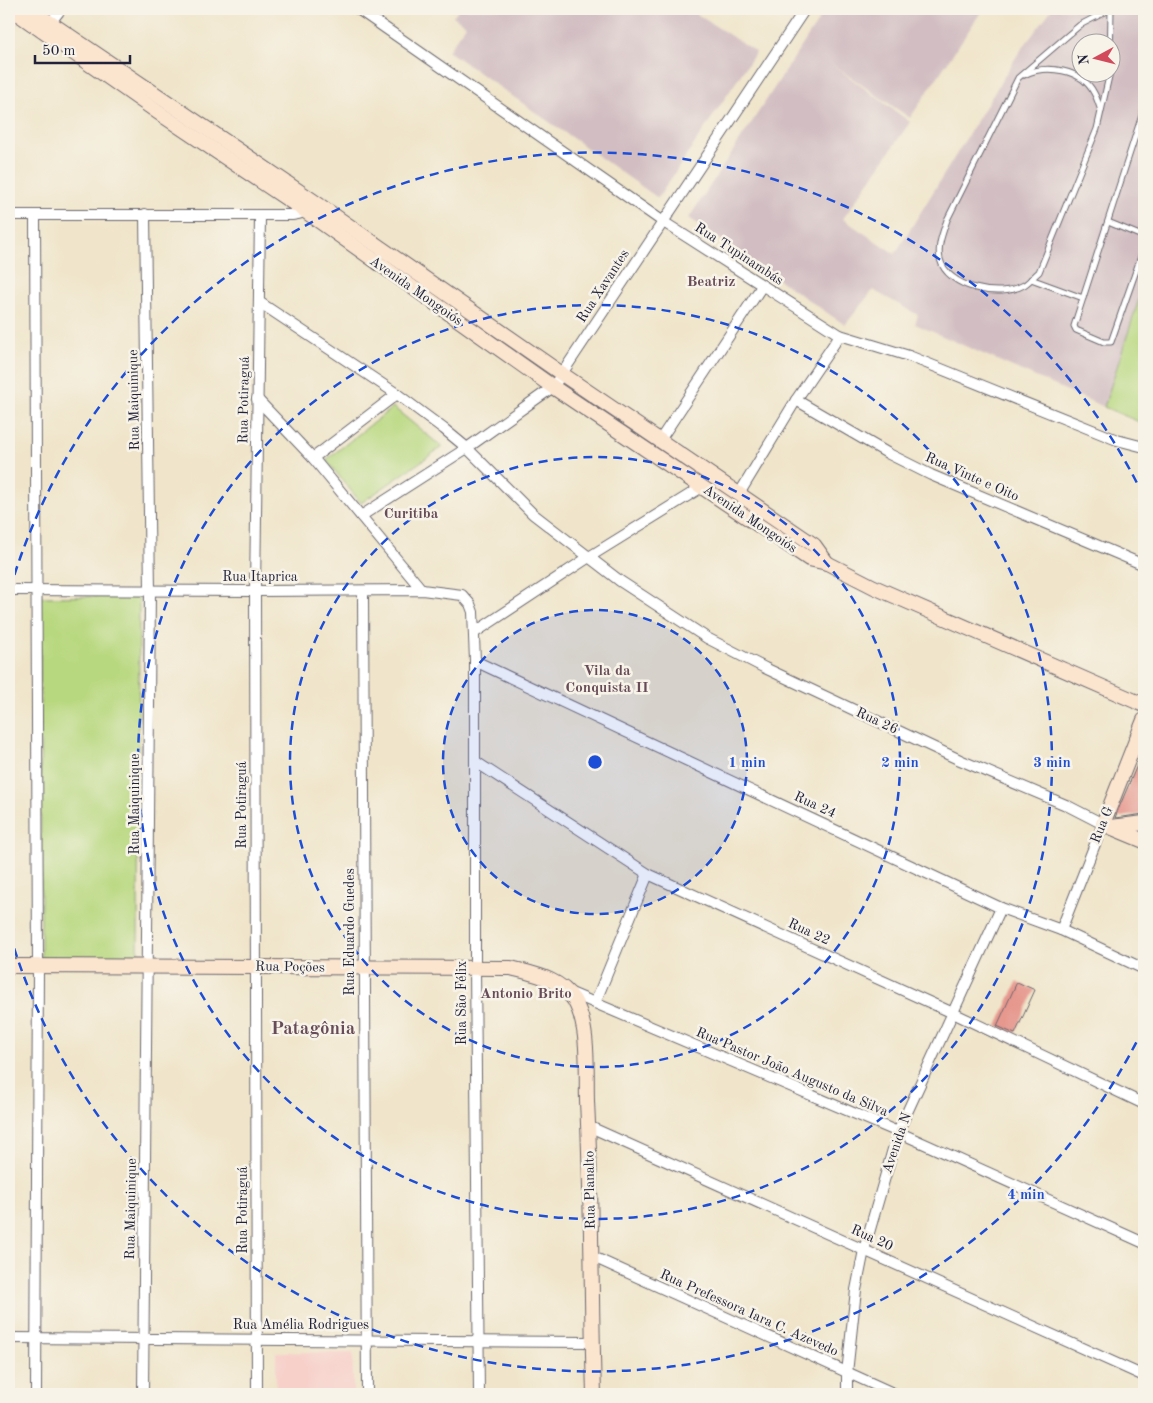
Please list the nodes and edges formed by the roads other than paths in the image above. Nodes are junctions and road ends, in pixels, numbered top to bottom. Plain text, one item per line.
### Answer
1 (11, 9) edge
2 (30, 9) edge
3 (60, 9) edge
4 (358, 9) edge
5 (805, 9) edge
6 (1111, 9) edge
7 (50, 23) junction
8 (1111, 32) edge
9 (1018, 78) junction
10 (1108, 82) edge
11 (1144, 110) edge
12 (1101, 112) junction
13 (308, 206) junction
14 (145, 214) junction
15 (9, 215) edge
16 (34, 215) junction
17 (260, 216) junction
18 (662, 221) junction
19 (1108, 222) junction
20 (1144, 238) edge
21 (1144, 248) edge
22 (1030, 279) junction
23 (762, 286) junction
24 (1083, 298) junction
25 (259, 302) junction
26 (840, 335) junction
27 (562, 374) junction
28 (553, 387) junction
29 (397, 394) junction
30 (257, 399) junction
31 (796, 400) junction
32 (660, 440) junction
33 (1144, 447) edge
34 (467, 448) junction
35 (313, 458) junction
36 (702, 487) junction
37 (739, 494) junction
38 (361, 516) junction
39 (589, 556) junction
40 (827, 563) junction
41 (1144, 564) edge
42 (9, 590) edge
43 (37, 590) junction
44 (422, 590) junction
45 (150, 591) junction
46 (363, 591) junction
47 (255, 592) junction
48 (472, 612) joint
49 (474, 633) junction
50 (476, 661) junction
51 (1144, 705) edge
52 (1144, 720) edge
53 (476, 762) junction
54 (1144, 823) edge
55 (1107, 825) junction
56 (1144, 841) edge
57 (648, 874) junction
58 (1001, 908) junction
59 (1061, 930) junction
60 (9, 966) edge
61 (38, 966) junction
62 (148, 966) junction
63 (256, 966) junction
64 (475, 967) junction
65 (364, 969) junction
66 (1144, 969) edge
67 (566, 990) junction
68 (595, 1003) junction
69 (954, 1013) junction
70 (1144, 1104) edge
71 (588, 1126) junction
72 (898, 1132) junction
73 (1144, 1243) edge
74 (864, 1250) junction
75 (591, 1256) junction
76 (9, 1338) edge
77 (36, 1338) junction
78 (142, 1338) junction
79 (257, 1339) junction
80 (366, 1339) junction
81 (478, 1340) junction
82 (592, 1342) junction
83 (848, 1373) junction
84 (1144, 1376) edge
85 (36, 1394) edge
86 (143, 1394) edge
87 (257, 1394) edge
88 (366, 1394) edge
89 (480, 1394) edge
90 (594, 1394) edge
91 (847, 1394) edge
92 (895, 1394) edge

1 - 13 street, Avenida Mongoiós
2 - 7 street, Avenida Mongoiós
3 - 7 street
4 - 18 street, Rua Tupinambás
5 - 18 street, Rua Xavantes
6 - 8 lane
6 - 9 lane
7 - 13 street, Avenida Mongoiós
9 - 12 lane
9 - 22 lane
10 - 12 lane
11 - 19 lane
12 - 22 lane
13 - 17 street
13 - 27 street, Avenida Mongoiós
13 - 28 street, Avenida Mongoiós
14 - 16 street
14 - 17 street
14 - 45 street, Rua Maiquinique
15 - 16 street
16 - 43 street
17 - 25 street, Rua Potiraguá
18 - 23 street, Rua Tupinambás
18 - 27 street, Rua Xavantes
19 - 20 lane
19 - 24 lane
21 - 24 lane
22 - 24 lane
23 - 26 street, Rua Tupinambás
23 - 32 street
25 - 29 street, Rua 26
25 - 30 street, Rua Potiraguá
26 - 31 street
26 - 33 street, Rua Tupinambás
27 - 28 street, Rua Xavantes
27 - 32 street, Avenida Mongoiós
28 - 34 street, Rua Xavantes
28 - 36 street, Avenida Mongoiós
29 - 34 street, Rua 26
29 - 35 street
30 - 35 street
30 - 47 street, Rua Potiraguá
31 - 37 street
31 - 41 street, Rua Vinte e Oito
32 - 37 street, Avenida Mongoiós
34 - 38 street, Rua Xavantes
34 - 39 street, Rua 26
35 - 38 street
36 - 39 street
36 - 40 street, Avenida Mongoiós
37 - 40 street, Avenida Mongoiós
38 - 44 street
39 - 49 street
39 - 55 street, Rua 26
40 - 51 street, Avenida Mongoiós
42 - 43 street, Rua Itaprica
43 - 45 street, Rua Itaprica
43 - 61 street
44 - 46 street, Rua Itaprica
44 - 48 street, Rua Itaprica
45 - 47 street, Rua Itaprica
45 - 62 street, Rua Maiquinique
46 - 47 street, Rua Itaprica
46 - 65 street, Rua Eduardo Guedes
47 - 63 street, Rua Potiraguá
48 - 49 street, Rua São Félix
49 - 50 street, Rua São Félix
50 - 53 street, Rua São Félix
50 - 58 street, Rua 24
52 - 55 street, Rua G
53 - 57 street, Rua 22
53 - 64 street, Rua São Félix
54 - 55 street
55 - 56 street, Rua 26
55 - 59 street, Rua G
57 - 68 street
57 - 69 street, Rua 22
58 - 59 street, Rua 24
58 - 69 street, Avenida N
59 - 66 street, Rua 24
60 - 61 street, Rua Poções
61 - 62 street, Rua Poções
61 - 77 street
62 - 63 street, Rua Poções
62 - 78 street, Rua Maiquinique
63 - 65 street, Rua Poções
63 - 79 street, Rua Potiraguá
64 - 65 street, Rua Poções
64 - 67 street, Rua Poções
64 - 81 street, Rua São Félix
65 - 80 street, Rua Eduardo Guedes
67 - 68 street, Rua Pastor João Augusto da Silva
67 - 71 street, Rua Planalto
68 - 72 street, Rua Pastor João Augusto da Silva
69 - 70 street, Rua 22
69 - 72 street, Avenida N
71 - 74 street, Rua 20
71 - 75 street, Rua Planalto
72 - 73 street, Rua Pastor João Augusto da Silva
72 - 74 street, Avenida N
74 - 83 street, Avenida N
74 - 84 street, Rua 20
75 - 82 street, Rua Planalto
75 - 83 street, Rua Prefessora Iara C. Azevedo
76 - 77 street, Rua Amélia Rodrigues
77 - 78 street, Rua Amélia Rodrigues
77 - 85 street
78 - 79 street, Rua Amélia Rodrigues
78 - 86 street, Rua Maiquinique
79 - 80 street, Rua Amélia Rodrigues
79 - 87 street, Rua Potiraguá
80 - 81 street, Rua Amélia Rodrigues
80 - 88 street, Rua Eduardo Guedes
81 - 82 street, Rua Amélia Rodrigues
81 - 89 street, Rua São Félix
82 - 90 street, Rua Planalto
83 - 91 street, Avenida N
83 - 92 street, Rua Prefessora Iara C. Azevedo

